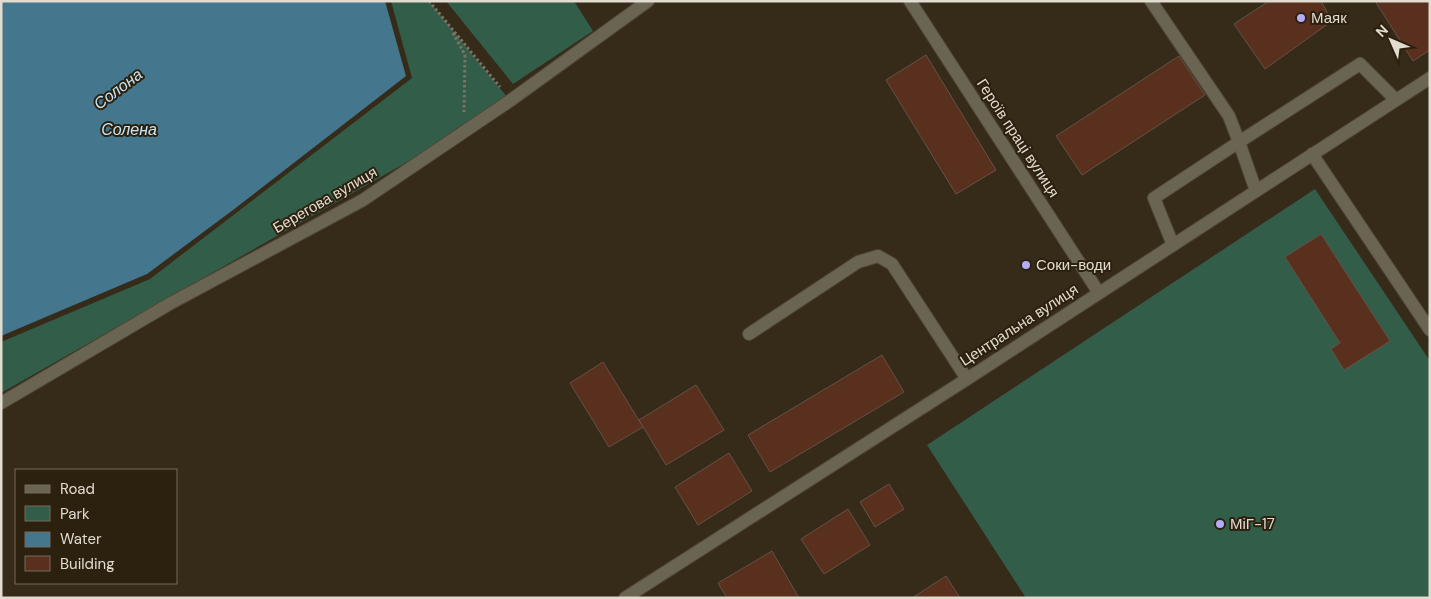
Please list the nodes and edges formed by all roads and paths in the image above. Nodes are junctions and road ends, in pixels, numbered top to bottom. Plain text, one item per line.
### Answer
1 (429, 1) edge
2 (648, 1) edge
3 (910, 1) edge
4 (1151, 1) edge
5 (451, 28) junction
6 (1430, 78) edge
7 (511, 100) junction
8 (1396, 100) junction
9 (464, 133) junction
10 (1239, 142) junction
11 (1312, 154) junction
12 (1256, 191) junction
13 (1173, 245) junction
14 (1099, 293) junction
15 (1430, 330) edge
16 (748, 334) dead end
17 (967, 379) junction
18 (1, 403) edge
19 (625, 598) edge

1 - 5 path
2 - 7 street, Берегова вулиця
3 - 14 street, Героїв праці вулиця
4 - 10 street
5 - 7 path
5 - 9 path
6 - 8 street, Центральна вулиця
7 - 9 street, Берегова вулиця
8 - 10 street
8 - 11 street, Центральна вулиця
9 - 18 street, Берегова вулиця
10 - 12 street
10 - 13 street
11 - 12 street, Центральна вулиця
11 - 15 street
12 - 13 street, Центральна вулиця
13 - 14 street, Центральна вулиця
14 - 17 street, Центральна вулиця
16 - 17 street
17 - 19 street, Центральна вулиця

